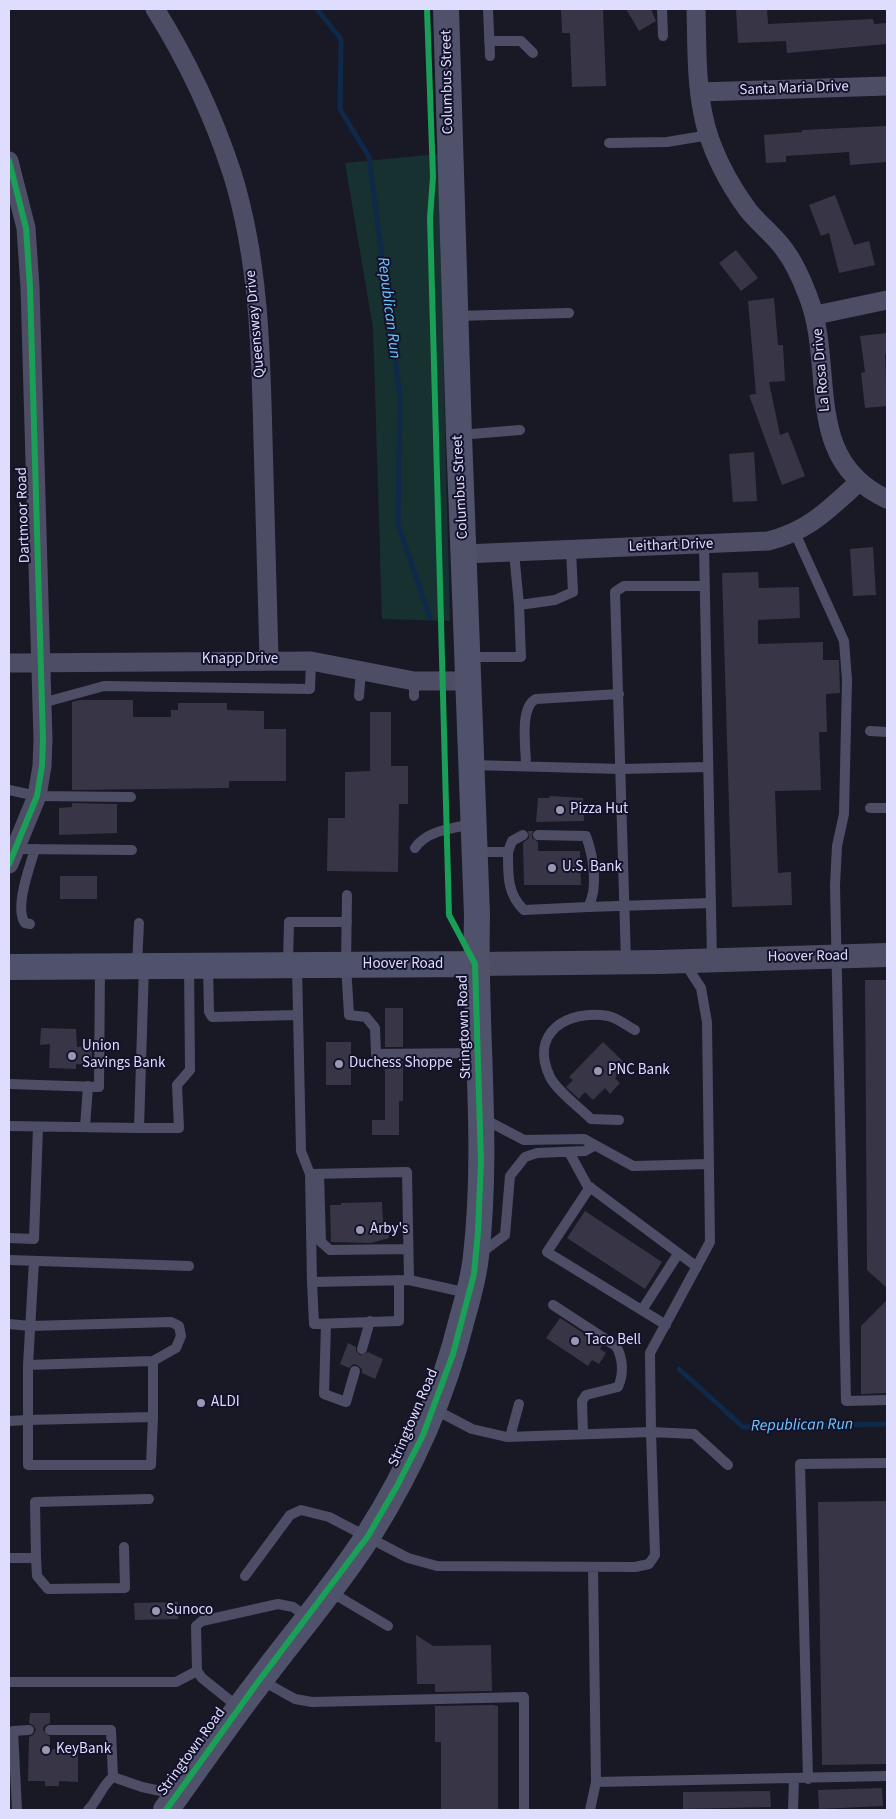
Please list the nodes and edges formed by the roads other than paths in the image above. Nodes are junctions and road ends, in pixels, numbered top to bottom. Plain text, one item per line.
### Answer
1 (155, 9) edge
2 (446, 9) edge
3 (488, 9) edge
4 (662, 9) edge
5 (696, 9) edge
6 (663, 36) dead end
7 (489, 41) junction
8 (533, 53) dead end
9 (490, 56) dead end
10 (887, 86) edge
11 (700, 92) junction
12 (709, 135) junction
13 (609, 142) dead end
14 (9, 161) edge
15 (887, 300) edge
16 (569, 313) dead end
17 (816, 315) junction
18 (455, 316) junction
19 (520, 430) dead end
20 (458, 435) junction
21 (859, 482) junction
22 (887, 499) edge
23 (795, 533) junction
24 (704, 545) junction
25 (571, 550) junction
26 (514, 552) junction
27 (464, 554) junction
28 (704, 586) junction
29 (519, 605) junction
30 (269, 659) junction
31 (311, 661) junction
32 (41, 662) junction
33 (9, 663) edge
34 (468, 669) junction
35 (361, 670) junction
36 (619, 694) junction
37 (359, 696) dead end
38 (42, 703) junction
39 (870, 732) dead end
40 (887, 732) edge
41 (471, 765) junction
42 (526, 765) junction
43 (708, 767) junction
44 (621, 769) junction
45 (9, 790) edge
46 (37, 796) junction
47 (131, 797) dead end
48 (870, 808) dead end
49 (887, 808) edge
50 (474, 824) junction
51 (523, 835) dead end
52 (538, 835) dead end
53 (14, 844) edge
54 (415, 848) dead end
55 (35, 849) junction
56 (132, 850) dead end
57 (475, 852) junction
58 (508, 852) junction
59 (347, 895) dead end
60 (711, 903) junction
61 (588, 907) junction
62 (624, 907) junction
63 (347, 922) junction
64 (139, 923) dead end
65 (30, 924) dead end
66 (887, 955) edge
67 (836, 956) junction
68 (712, 960) junction
69 (684, 961) junction
70 (626, 962) junction
71 (475, 964) junction
72 (141, 965) junction
73 (199, 965) junction
74 (292, 965) junction
75 (346, 965) junction
76 (100, 966) junction
77 (9, 967) edge
78 (298, 1015) junction
79 (635, 1030) dead end
80 (478, 1053) junction
81 (9, 1084) edge
82 (88, 1086) junction
83 (479, 1116) junction
84 (619, 1120) dead end
85 (9, 1126) edge
86 (38, 1127) junction
87 (85, 1128) junction
88 (139, 1128) junction
89 (594, 1146) junction
90 (570, 1152) junction
91 (709, 1164) junction
92 (315, 1174) junction
93 (590, 1187) junction
94 (9, 1238) edge
95 (408, 1249) junction
96 (678, 1254) junction
97 (476, 1256) junction
98 (9, 1260) edge
99 (34, 1261) junction
100 (189, 1266) dead end
101 (697, 1268) junction
102 (404, 1280) junction
103 (312, 1282) junction
104 (469, 1294) junction
105 (553, 1305) dead end
106 (642, 1310) junction
107 (370, 1322) junction
108 (9, 1324) edge
109 (326, 1324) junction
110 (666, 1325) junction
111 (30, 1326) junction
112 (362, 1349) dead end
113 (153, 1361) junction
114 (28, 1365) junction
115 (355, 1370) dead end
116 (887, 1400) edge
117 (519, 1404) dead end
118 (434, 1410) junction
119 (153, 1417) junction
120 (27, 1420) junction
121 (9, 1421) edge
122 (651, 1432) junction
123 (583, 1434) junction
124 (510, 1437) junction
125 (887, 1463) edge
126 (728, 1465) dead end
127 (148, 1499) dead end
128 (368, 1536) junction
129 (124, 1547) dead end
130 (9, 1558) edge
131 (36, 1558) junction
132 (593, 1567) junction
133 (245, 1576) dead end
134 (328, 1590) junction
135 (308, 1618) junction
136 (388, 1626) dead end
137 (197, 1671) junction
138 (260, 1680) junction
139 (9, 1682) edge
140 (240, 1708) junction
141 (29, 1730) dead end
142 (50, 1730) dead end
143 (11, 1767) edge
144 (887, 1776) edge
145 (114, 1778) junction
146 (794, 1779) junction
147 (808, 1779) junction
148 (596, 1782) junction
149 (172, 1802) edge
150 (16, 1810) edge
151 (88, 1810) edge
152 (524, 1810) edge
153 (590, 1810) edge
154 (793, 1810) edge

1 - 30 street, Queensway Drive
2 - 18 main road, Columbus Street
3 - 7 lane
4 - 6 lane
5 - 11 street, La Rosa Drive
7 - 8 lane
7 - 9 lane
10 - 11 street, Santa Maria Drive
11 - 12 street, La Rosa Drive
12 - 13 lane
12 - 17 street, La Rosa Drive
14 - 32 street, Dartmoor Road
15 - 17 street
16 - 18 lane
17 - 21 street, La Rosa Drive
18 - 20 main road, Columbus Street
19 - 20 lane
20 - 27 main road, Columbus Street
21 - 22 street, La Rosa Drive
21 - 23 street, Leithart Drive
23 - 24 street, Leithart Drive
23 - 67 lane
24 - 25 street, Leithart Drive
24 - 28 lane
25 - 26 street, Leithart Drive
25 - 29 lane
26 - 27 street, Leithart Drive
26 - 29 lane
27 - 34 main road, Columbus Street
28 - 36 lane
28 - 43 lane
29 - 34 lane
30 - 31 street, Knapp Drive
30 - 32 street, Knapp Drive
31 - 35 street, Knapp Drive
31 - 38 lane
32 - 33 street, Knapp Drive
32 - 38 street, Dartmoor Road
34 - 35 street, Knapp Drive
34 - 41 main road, Columbus Street
35 - 37 lane
36 - 42 lane
36 - 44 lane
38 - 46 street, Dartmoor Road
39 - 40 lane
41 - 42 lane
41 - 50 main road, Columbus Street
42 - 44 lane
43 - 44 lane
43 - 60 lane
44 - 62 lane
45 - 46 lane
46 - 47 lane
46 - 53 street, Dartmoor Road
48 - 49 lane
50 - 54 lane
50 - 57 main road, Columbus Street
51 - 58 lane
52 - 61 lane
53 - 55 lane
55 - 56 lane
55 - 65 lane
57 - 58 lane
57 - 71 main road, Columbus Street
58 - 61 lane
59 - 63 lane
60 - 62 lane
60 - 68 lane
61 - 62 lane
62 - 70 lane
63 - 74 lane
63 - 75 lane
64 - 72 lane
66 - 67 street, Hoover Road
67 - 68 street, Hoover Road
67 - 116 lane
68 - 69 street, Hoover Road
69 - 70 street, Hoover Road
69 - 91 lane
70 - 71 street, Hoover Road
71 - 75 main road, Hoover Road
71 - 80 main road, Stringtown Road
72 - 73 main road, Hoover Road
72 - 76 main road, Hoover Road
72 - 88 lane
73 - 74 main road, Hoover Road
73 - 78 lane
73 - 88 lane
74 - 75 main road, Hoover Road
74 - 78 lane
75 - 80 lane
76 - 77 main road, Hoover Road
76 - 82 lane
78 - 92 lane
79 - 84 lane
80 - 83 main road, Stringtown Road
81 - 82 lane
82 - 87 lane
83 - 89 lane
83 - 97 main road, Stringtown Road
85 - 86 lane
86 - 87 lane
86 - 94 lane
87 - 88 lane
89 - 90 lane
89 - 91 lane
90 - 93 lane
90 - 97 lane
91 - 101 lane
92 - 95 lane
92 - 95 lane
92 - 103 lane
93 - 96 lane
93 - 106 lane
95 - 102 lane
96 - 101 lane
96 - 106 lane
97 - 104 main road, Stringtown Road
98 - 99 lane
99 - 100 lane
99 - 111 lane
101 - 110 lane
102 - 103 lane
102 - 104 lane
102 - 107 lane
103 - 109 lane
104 - 118 main road, Stringtown Road
105 - 123 lane
106 - 110 lane
107 - 109 lane
107 - 112 lane
108 - 111 lane
109 - 115 lane
110 - 122 lane
111 - 113 lane
111 - 114 lane
113 - 114 lane
113 - 119 lane
114 - 120 lane
117 - 124 lane
118 - 124 lane
118 - 128 main road, Stringtown Road
119 - 120 lane
119 - 120 lane
120 - 121 lane
122 - 123 lane
122 - 126 lane
122 - 132 lane
123 - 124 lane
125 - 147 lane
127 - 131 lane
128 - 132 lane
128 - 133 lane
128 - 134 main road, Stringtown Road
129 - 131 lane
130 - 131 lane
132 - 148 lane
134 - 135 main road, Stringtown Road
134 - 136 lane
135 - 137 lane
135 - 138 main road, Stringtown Road
137 - 139 lane
137 - 140 lane
138 - 140 main road, Stringtown Road
138 - 152 lane
140 - 149 main road, Stringtown Road
141 - 143 lane
142 - 145 lane
143 - 150 lane
144 - 147 lane
145 - 149 lane
145 - 151 lane
146 - 147 lane
146 - 148 lane
146 - 154 lane
148 - 153 lane

